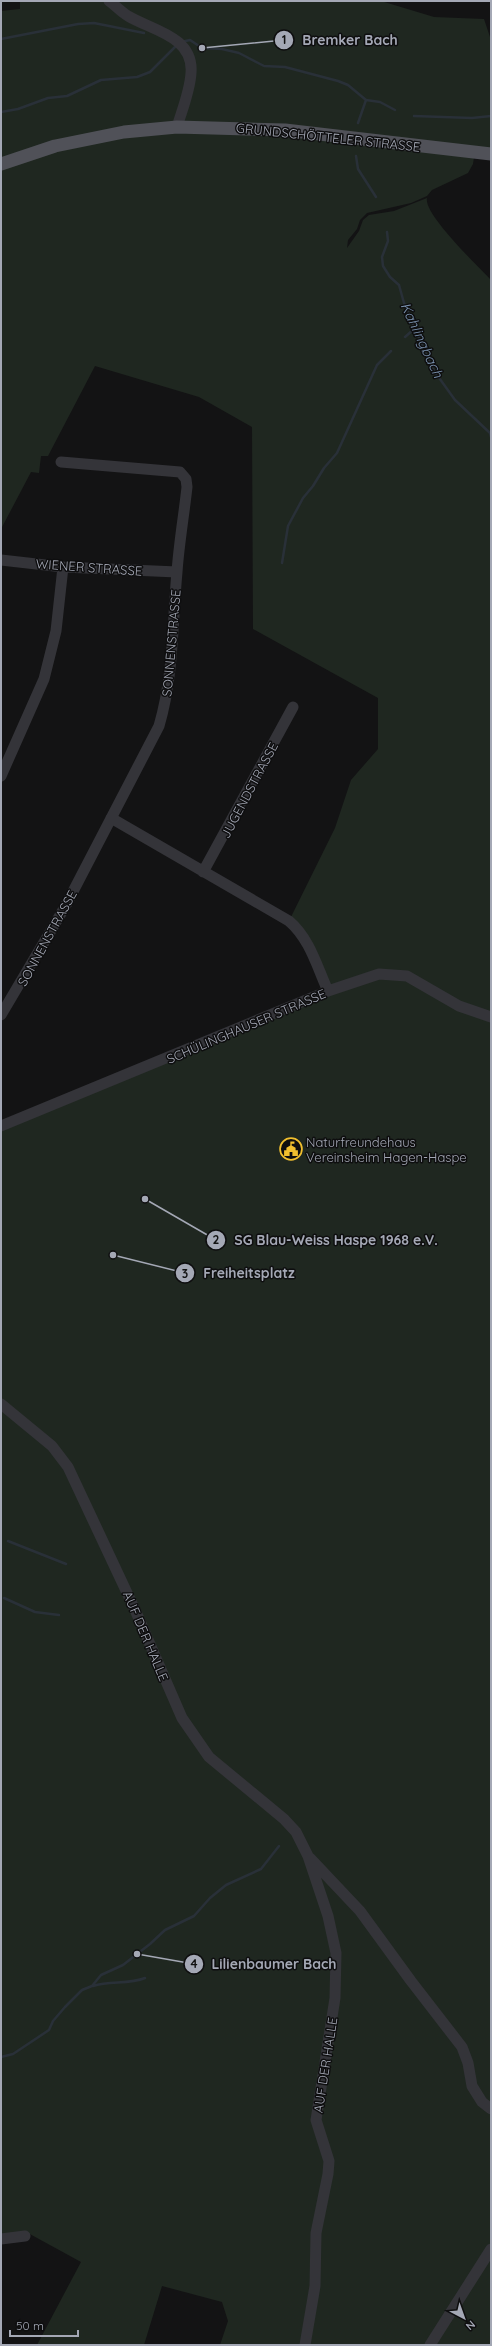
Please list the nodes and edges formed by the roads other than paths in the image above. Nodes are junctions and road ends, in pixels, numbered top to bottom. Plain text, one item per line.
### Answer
1 (109, 1) edge
2 (177, 127) junction
3 (491, 154) edge
4 (1, 164) edge
5 (61, 462) dead end
6 (1, 560) edge
7 (64, 567) junction
8 (176, 572) junction
9 (293, 707) dead end
10 (1, 776) edge
11 (111, 818) junction
12 (203, 872) junction
13 (328, 991) junction
14 (1, 1015) edge
15 (491, 1018) edge
16 (1, 1126) edge
17 (1, 1404) edge
18 (308, 1856) junction
19 (491, 2108) edge
20 (25, 2236) dead end
21 (1, 2239) edge
22 (491, 2249) edge
23 (305, 2345) edge
24 (430, 2345) edge

1 - 2 street
2 - 3 main road, GRUNDSCHÖTTELER STRASSE
2 - 4 main road, GRUNDSCHÖTTELER STRASSE
5 - 8 street, SONNENSTRASSE
6 - 7 street, WIENER STRASSE
7 - 8 street, WIENER STRASSE
7 - 10 street
8 - 11 street, SONNENSTRASSE
9 - 12 street, JUGENDSTRASSE
11 - 12 street
11 - 14 street, SONNENSTRASSE
12 - 13 street
13 - 15 street, SCHÜLINGHAUSER STRASSE
13 - 16 street, SCHÜLINGHAUSER STRASSE
17 - 18 street, AUF DER HALLE
18 - 19 street, AUF DER HALLE
18 - 23 street, AUF DER HALLE
20 - 21 street
22 - 24 street

